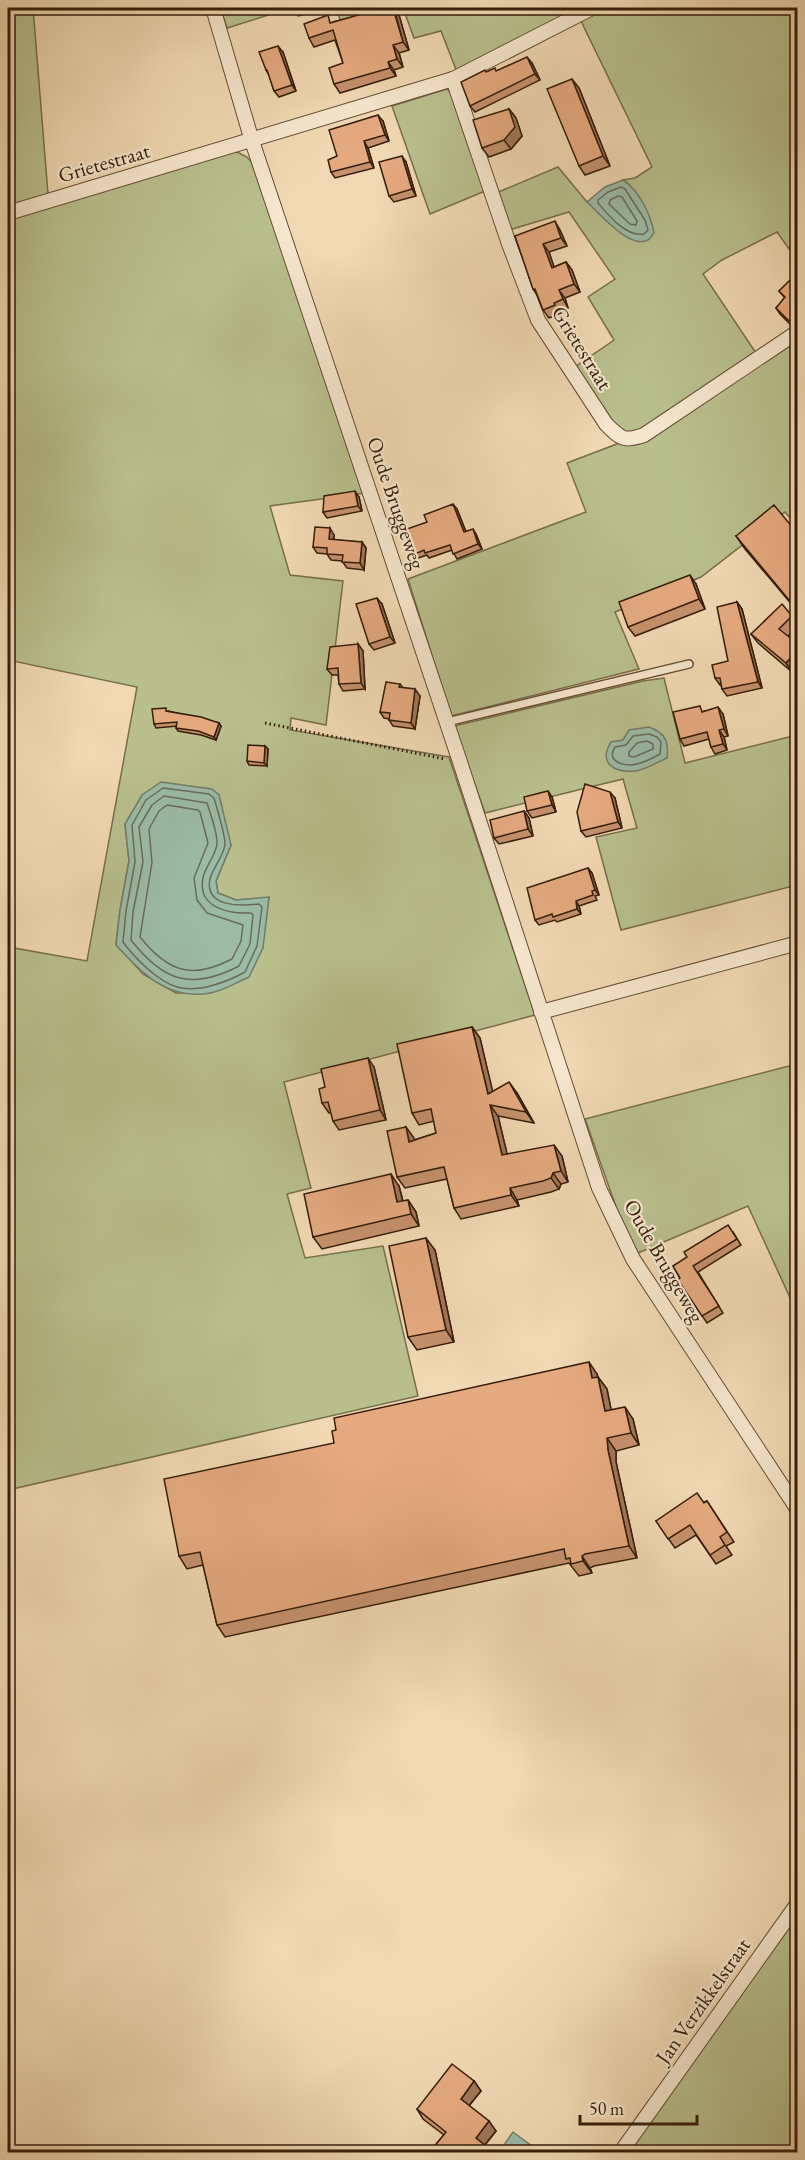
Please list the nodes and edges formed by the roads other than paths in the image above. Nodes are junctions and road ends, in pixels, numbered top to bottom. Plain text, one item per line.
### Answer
1 (213, 8) edge
2 (592, 8) edge
3 (453, 80) junction
4 (252, 141) junction
5 (8, 213) edge
6 (794, 335) dead end
7 (689, 664) dead end
8 (447, 722) junction
9 (798, 943) edge
10 (541, 1012) junction
11 (798, 1510) edge
12 (798, 1903) edge
13 (621, 2152) edge

1 - 4 street, Oude Bruggeweg
2 - 3 street, Grietestraat
3 - 4 street, Grietestraat
3 - 6 street, Grietestraat
4 - 5 street, Grietestraat
4 - 8 street, Oude Bruggeweg
7 - 8 lane
8 - 10 street, Oude Bruggeweg
9 - 10 street
10 - 11 street, Oude Bruggeweg
12 - 13 street, Jan Verzikkelstraat

